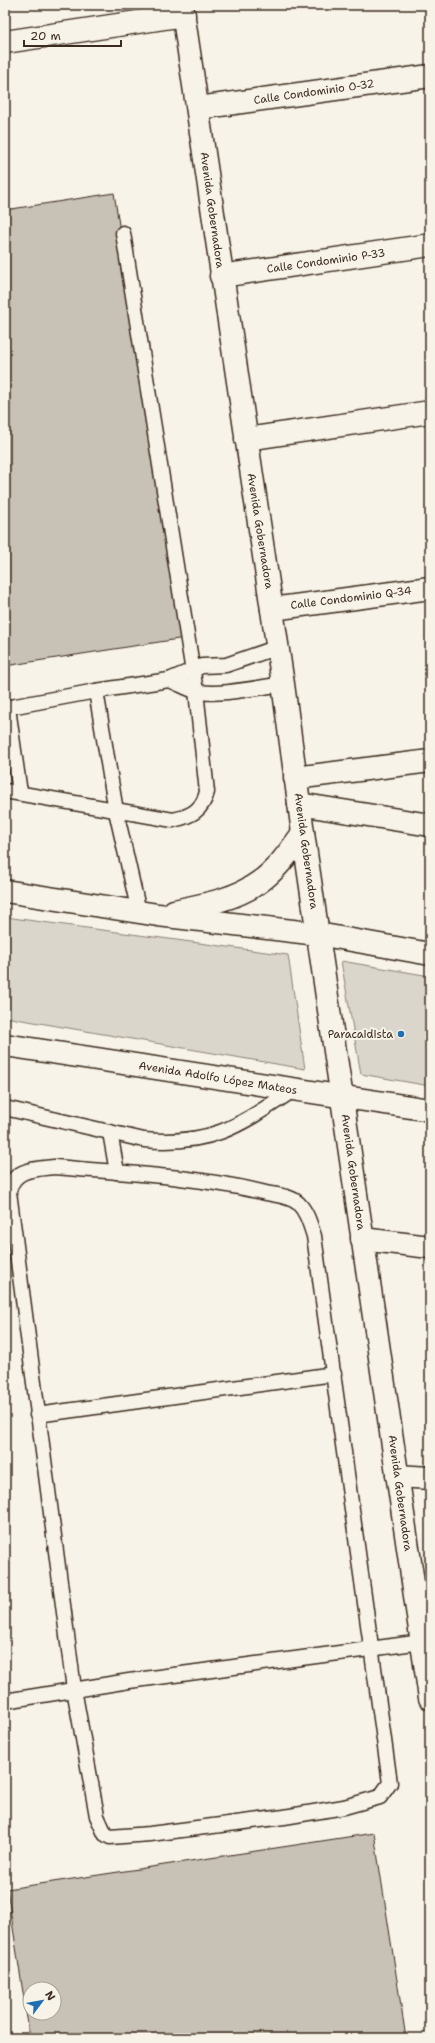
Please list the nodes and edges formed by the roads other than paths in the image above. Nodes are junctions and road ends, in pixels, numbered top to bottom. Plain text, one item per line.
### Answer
1 (183, 10) edge
2 (5, 42) edge
3 (430, 76) edge
4 (198, 108) junction
5 (123, 232) dead end
6 (430, 245) edge
7 (221, 276) junction
8 (430, 412) edge
9 (246, 439) junction
10 (430, 588) edge
11 (272, 609) junction
12 (278, 647) junction
13 (192, 669) junction
14 (169, 680) junction
15 (283, 684) junction
16 (96, 691) junction
17 (196, 691) junction
18 (6, 708) edge
19 (430, 761) edge
20 (295, 778) junction
21 (5, 791) edge
22 (20, 793) junction
23 (299, 804) junction
24 (116, 811) junction
25 (430, 825) edge
26 (303, 833) junction
27 (5, 890) edge
28 (149, 914) junction
29 (318, 934) junction
30 (430, 954) edge
31 (5, 1045) edge
32 (295, 1089) junction
33 (342, 1098) junction
34 (5, 1108) edge
35 (430, 1110) edge
36 (110, 1132) junction
37 (117, 1172) junction
38 (362, 1239) junction
39 (430, 1246) edge
40 (334, 1374) junction
41 (37, 1415) junction
42 (397, 1476) junction
43 (430, 1478) edge
44 (426, 1642) edge
45 (370, 1648) junction
46 (74, 1689) junction
47 (430, 1698) edge
48 (5, 1701) edge

1 - 2 street
1 - 4 street, Avenida Gobernadora
3 - 4 street, Calle Condominio O-32
4 - 7 street, Avenida Gobernadora
5 - 13 lane
6 - 7 street, Calle Condominio P-33
7 - 9 street, Avenida Gobernadora
8 - 9 street
9 - 11 street, Avenida Gobernadora
10 - 11 street, Calle Condominio Q-34
11 - 12 street, Avenida Gobernadora
12 - 13 lane
12 - 15 street, Avenida Gobernadora
13 - 14 lane
13 - 17 lane
14 - 16 lane
14 - 17 lane
15 - 17 lane
15 - 20 street, Avenida Gobernadora
16 - 18 lane
16 - 24 lane
17 - 24 lane
18 - 22 lane
19 - 20 street
20 - 23 street, Avenida Gobernadora
21 - 22 lane
22 - 24 lane
23 - 25 street
23 - 26 street, Avenida Gobernadora
24 - 28 lane
26 - 28 street
26 - 29 street, Avenida Gobernadora
27 - 28 street
28 - 29 street
29 - 30 street
29 - 33 street, Avenida Gobernadora
31 - 32 street, Avenida Adolfo López Mateos
32 - 33 street, Avenida Adolfo López Mateos
32 - 36 lane
33 - 35 street, Avenida Adolfo López Mateos
33 - 38 street, Avenida Gobernadora
34 - 36 lane
36 - 37 lane
37 - 40 lane
37 - 41 lane
38 - 39 street
38 - 42 street, Avenida Gobernadora
40 - 41 lane
40 - 45 lane
41 - 46 lane
42 - 43 street
42 - 44 street, Avenida Gobernadora
44 - 45 lane
44 - 47 street, Avenida Gobernadora
45 - 46 lane
45 - 46 lane
46 - 48 lane

